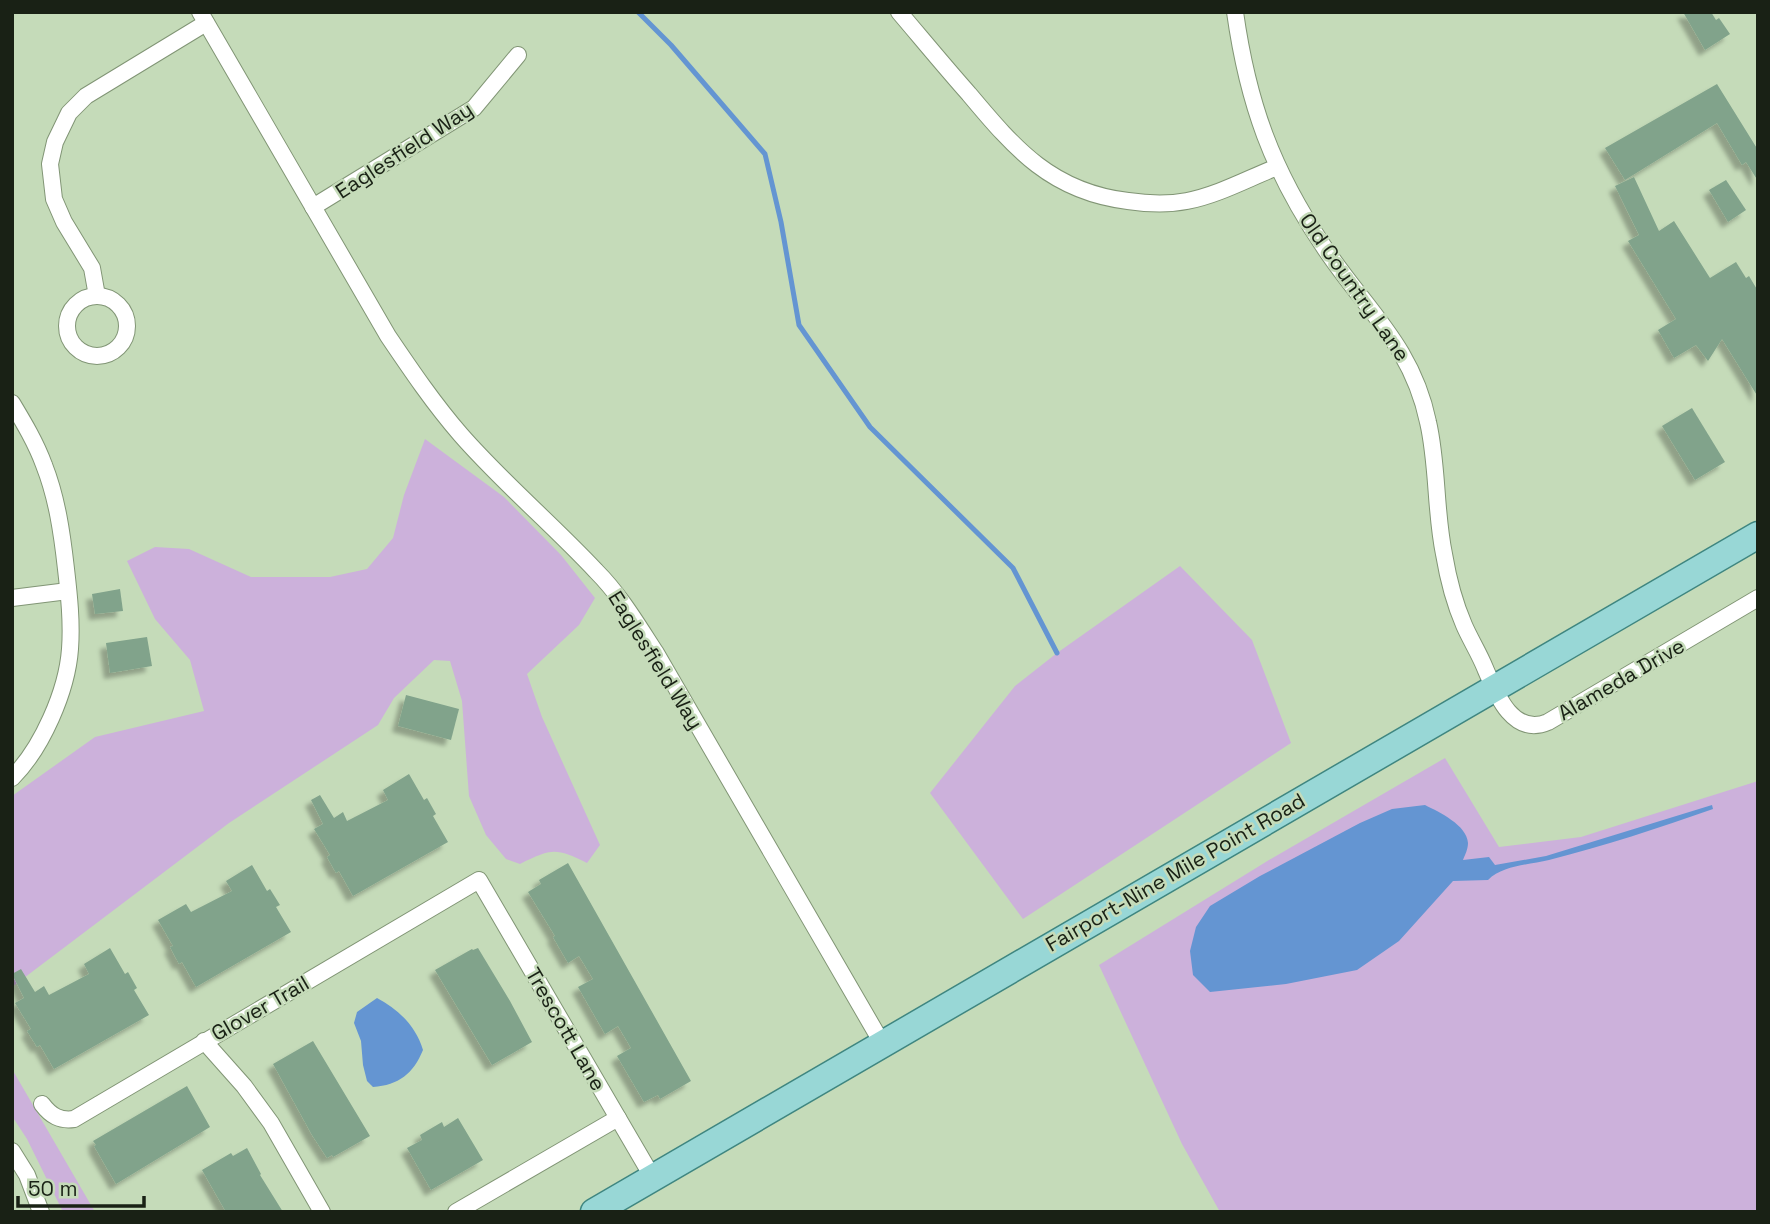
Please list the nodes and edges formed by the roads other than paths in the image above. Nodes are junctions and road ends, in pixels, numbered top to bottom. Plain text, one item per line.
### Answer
1 (899, 12) edge
2 (1235, 12) edge
3 (203, 17) edge
4 (518, 55) dead end
5 (1276, 167) junction
6 (313, 207) junction
7 (97, 296) dead end
8 (12, 403) edge
9 (1758, 535) edge
10 (68, 591) junction
11 (12, 598) edge
12 (1758, 598) edge
13 (1493, 687) junction
14 (12, 778) edge
15 (479, 880) joint
16 (204, 1041) junction
17 (882, 1043) junction
18 (42, 1104) dead end
19 (618, 1118) junction
20 (12, 1151) edge
21 (653, 1178) junction
22 (41, 1212) edge
23 (322, 1212) edge
24 (456, 1212) edge
25 (594, 1212) edge

1 - 5 street
2 - 5 street, Old Country Lane
3 - 6 street, Eaglesfield Way
3 - 7 street
4 - 6 street, Eaglesfield Way
5 - 13 street, Old Country Lane
6 - 17 street, Eaglesfield Way
8 - 10 street
9 - 13 main road, Fairport-Nine Mile Point Road
10 - 11 street
10 - 14 street
12 - 13 street, Alameda Drive
13 - 17 main road, Fairport-Nine Mile Point Road
15 - 16 street, Glover Trail
15 - 19 street, Trescott Lane
16 - 18 street, Glover Trail
16 - 23 street
17 - 21 main road, Fairport-Nine Mile Point Road
19 - 21 street, Trescott Lane
19 - 24 street
20 - 22 street
21 - 25 main road, Fairport-Nine Mile Point Road

